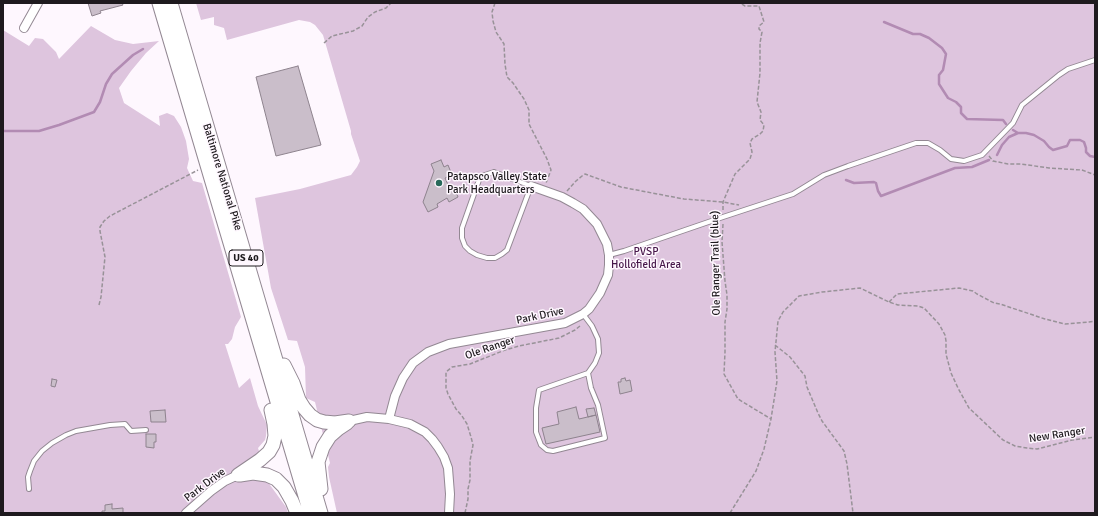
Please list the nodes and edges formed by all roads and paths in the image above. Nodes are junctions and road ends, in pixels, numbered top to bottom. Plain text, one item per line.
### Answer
1 (38, 3) edge
2 (159, 3) edge
3 (171, 3) edge
4 (391, 3) edge
5 (495, 3) edge
6 (740, 3) edge
7 (24, 28) dead end
8 (324, 43) dead end
9 (1095, 60) edge
10 (985, 153) junction
11 (207, 165) junction
12 (1095, 175) edge
13 (531, 186) junction
14 (544, 191) junction
15 (562, 197) junction
16 (723, 202) junction
17 (754, 207) junction
18 (723, 217) junction
19 (609, 255) junction
20 (889, 302) junction
21 (99, 305) dead end
22 (585, 317) junction
23 (1095, 321) edge
24 (267, 330) junction
25 (775, 345) junction
26 (260, 346) junction
27 (588, 373) junction
28 (388, 419) junction
29 (770, 419) junction
30 (350, 421) junction
31 (146, 430) dead end
32 (1095, 437) edge
33 (238, 475) junction
34 (29, 489) dead end
35 (186, 513) edge
36 (297, 513) edge
37 (310, 513) edge
38 (323, 513) edge
39 (449, 513) edge
40 (465, 513) edge
41 (730, 513) edge
42 (853, 513) edge

1 - 7 street
2 - 11 main road, Baltimore National Pike / US 40
3 - 24 main road, Baltimore National Pike / US 40
4 - 8 path
5 - 14 path
6 - 16 path, Ole Ranger Trail (blue)
9 - 10 lane
10 - 12 path
10 - 17 lane
11 - 21 path
11 - 26 main road, Baltimore National Pike / US 40
13 - 13 lane, Park Drive
13 - 14 street, Park Drive
14 - 15 street, Park Drive
15 - 16 path
15 - 19 street, Park Drive
16 - 17 path
16 - 18 path, Ole Ranger Trail (blue)
17 - 18 lane
18 - 19 lane
18 - 29 path, Ole Ranger Trail (blue)
19 - 22 street, Park Drive
20 - 23 path
20 - 25 path
20 - 32 path, New Ranger
22 - 27 lane
22 - 28 street, Park Drive
22 - 40 path, Ole Ranger
24 - 30 main road
24 - 38 main road, Baltimore National Pike / US 40
25 - 29 path
25 - 42 path
26 - 33 main road
26 - 37 main road, Baltimore National Pike / US 40
27 - 27 lane
28 - 30 street
28 - 39 street
29 - 41 path
30 - 38 main road
31 - 34 lane
33 - 35 street, Park Drive
33 - 36 main road

